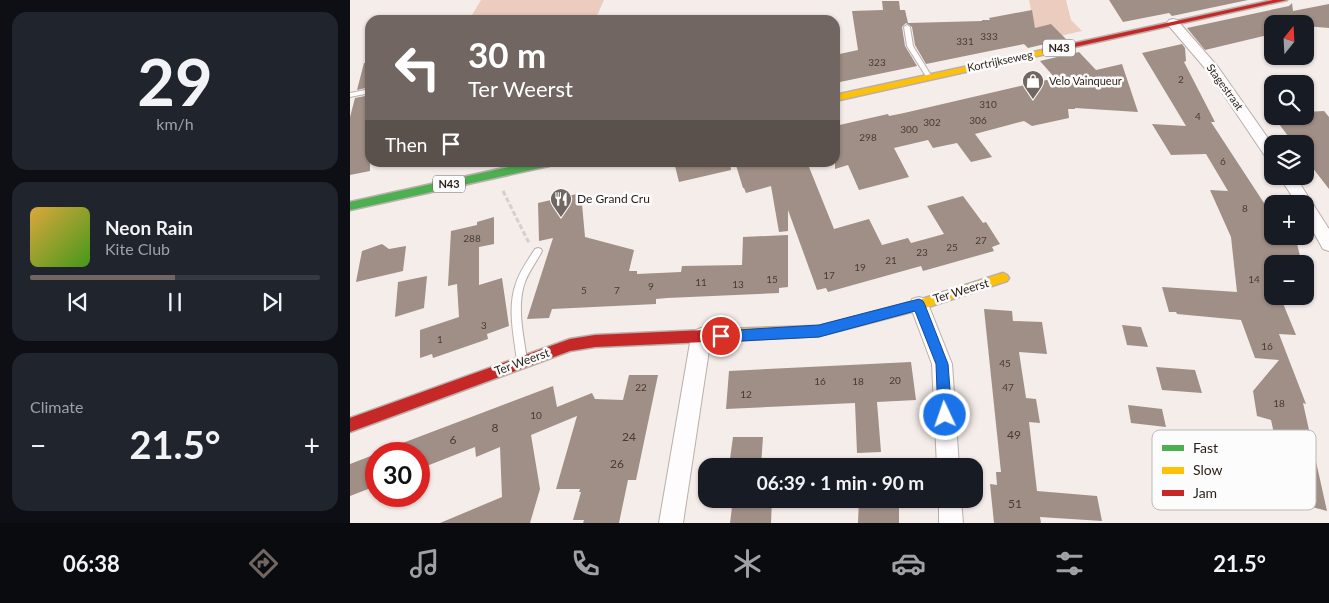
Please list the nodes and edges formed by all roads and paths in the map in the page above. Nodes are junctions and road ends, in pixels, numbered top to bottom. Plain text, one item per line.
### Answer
1 (1283, 0) edge
2 (1173, 23) junction
3 (907, 26) dead end
4 (929, 77) junction
5 (365, 92) edge
6 (350, 94) edge
7 (840, 97) edge
8 (1264, 143) edge
9 (526, 167) edge
10 (1293, 185) edge
11 (502, 186) dead end
12 (350, 206) edge
13 (1329, 244) edge
14 (538, 251) joint
15 (1003, 278) dead end
16 (919, 305) junction
17 (701, 337) junction
18 (522, 362) junction
19 (350, 425) edge
20 (948, 458) edge
21 (950, 508) edge
22 (671, 523) edge
23 (951, 523) edge

1 - 2 main road, Kortrijkseweg / N43
2 - 4 main road, Kortrijkseweg / N43
2 - 8 street, Stagestraat
3 - 4 lane
4 - 7 main road, Kortrijkseweg / N43
5 - 6 lane
9 - 12 main road, N43
10 - 13 street
11 - 14 path
14 - 18 lane
15 - 16 main road, Ter Weerst
16 - 17 main road, Ter Weerst
16 - 20 street, Ter Weerst
17 - 18 main road, Ter Weerst
17 - 22 street
18 - 19 main road, Ter Weerst
21 - 23 street

